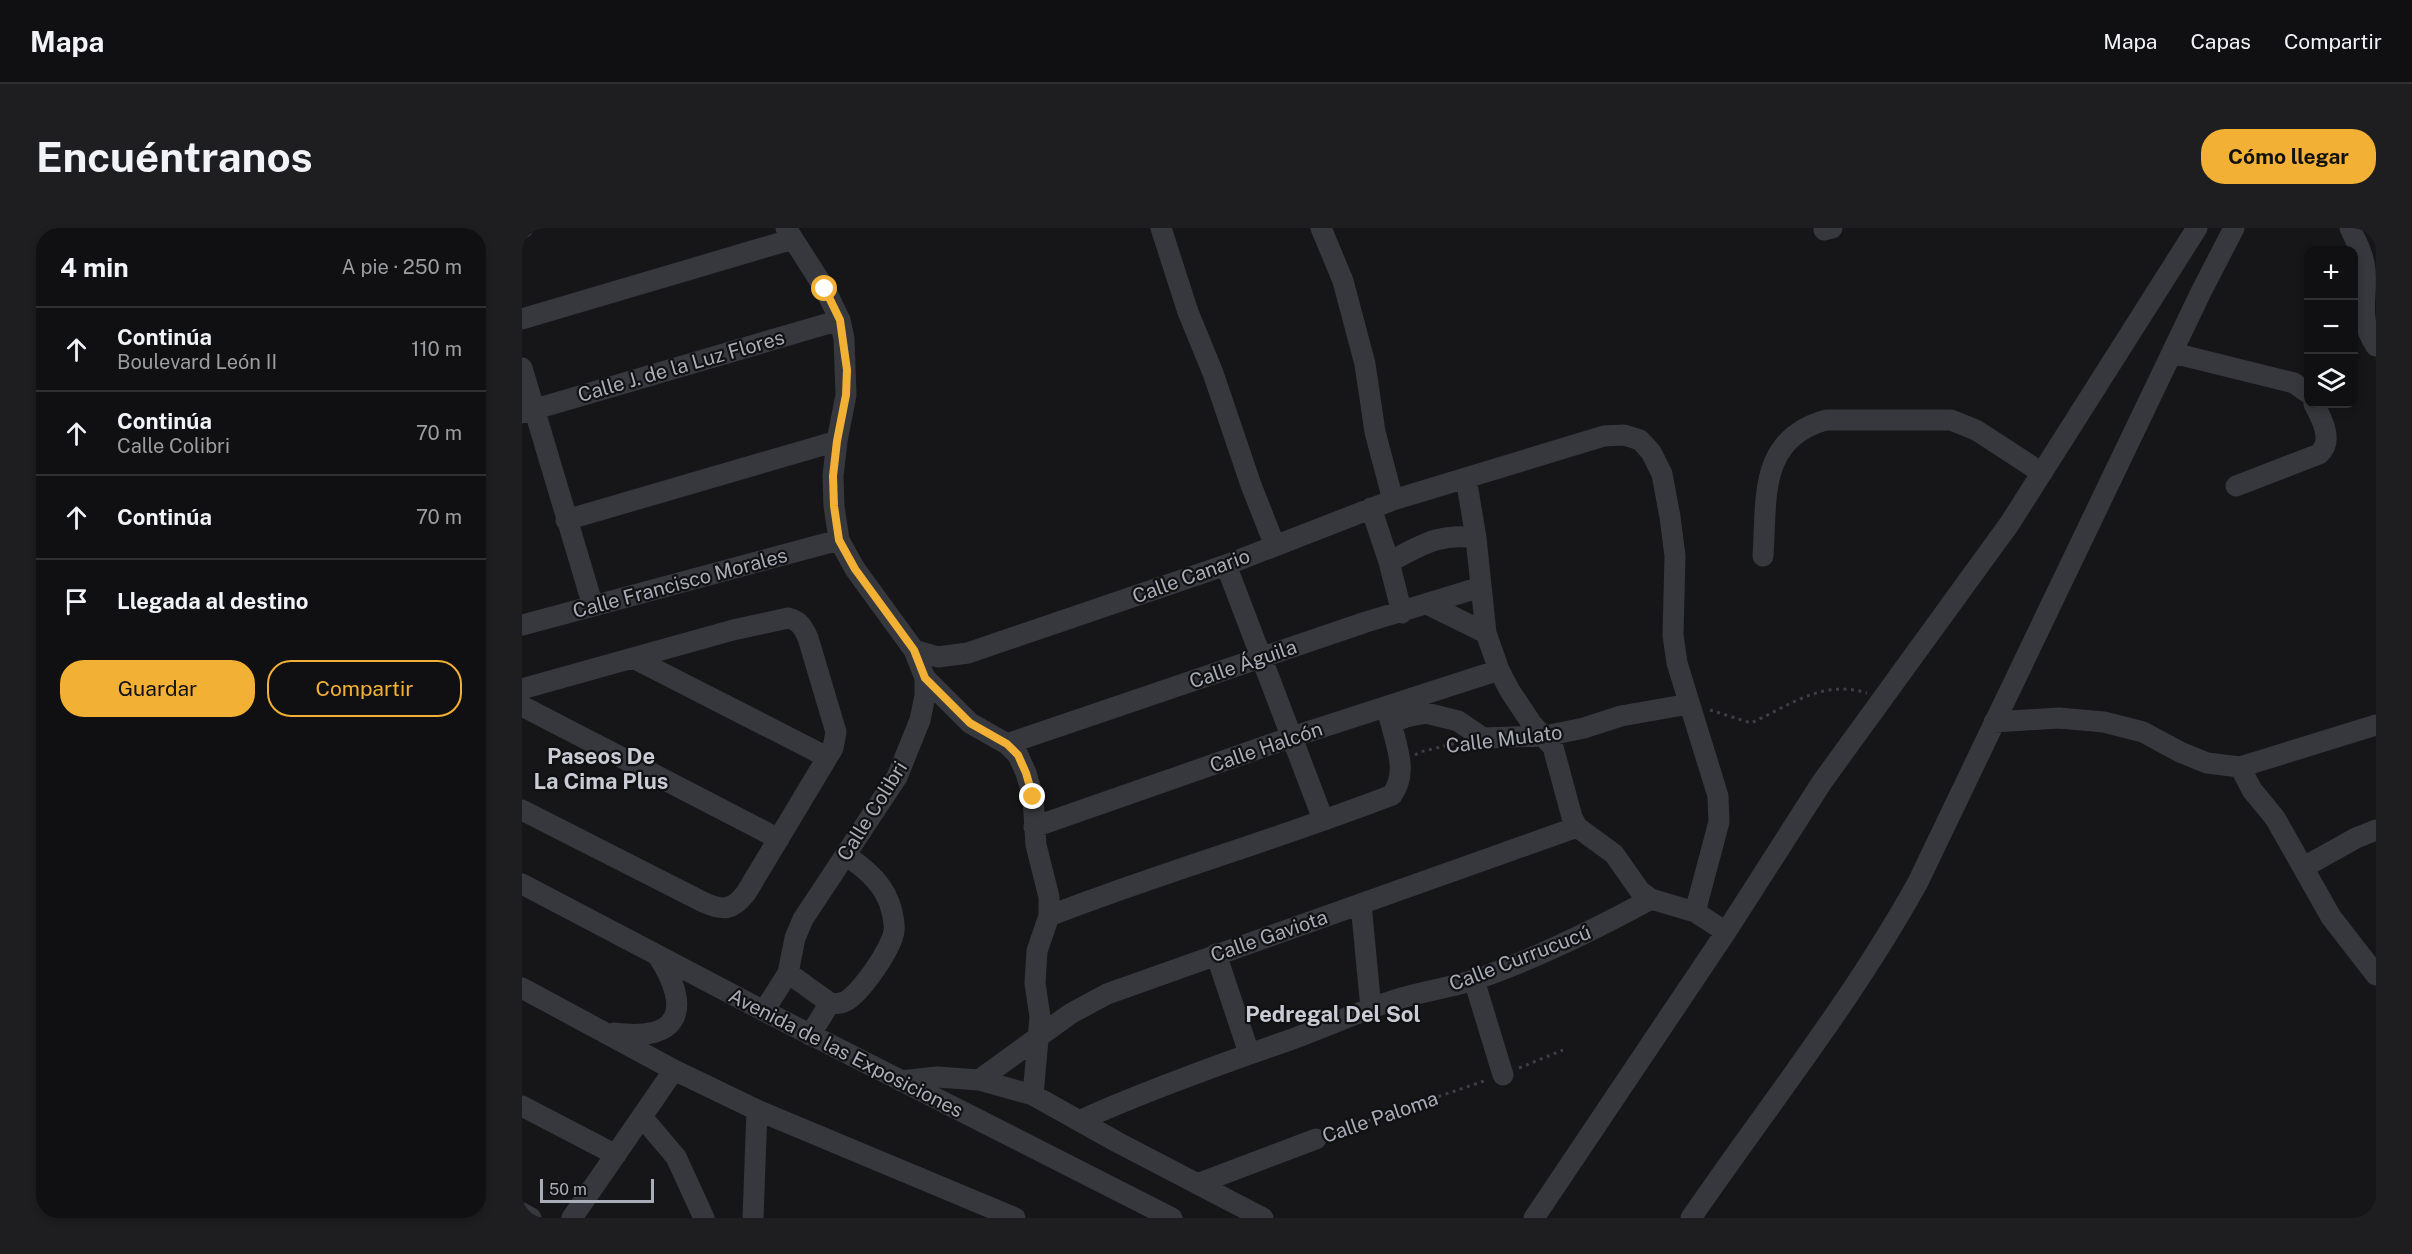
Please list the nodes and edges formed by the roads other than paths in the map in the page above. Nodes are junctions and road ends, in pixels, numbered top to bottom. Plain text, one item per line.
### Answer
1 (1161, 228) edge
2 (1321, 228) edge
3 (2197, 228) edge
4 (2234, 228) edge
5 (2350, 228) edge
6 (789, 234) edge
7 (522, 319) edge
8 (840, 320) junction
9 (2376, 346) edge
10 (2173, 353) junction
11 (522, 368) edge
12 (2304, 390) edge
13 (2316, 408) edge
14 (528, 411) edge
15 (837, 441) junction
16 (2042, 473) junction
17 (1466, 478) junction
18 (2236, 486) dead end
19 (1393, 500) junction
20 (1371, 508) junction
21 (566, 520) junction
22 (1476, 538) junction
23 (839, 540) junction
24 (1275, 546) junction
25 (1763, 556) dead end
26 (1389, 562) junction
27 (1226, 565) junction
28 (1480, 587) junction
29 (1427, 604) junction
30 (592, 606) junction
31 (1402, 613) junction
32 (522, 625) edge
33 (1486, 633) junction
34 (914, 650) junction
35 (1262, 657) junction
36 (635, 659) junction
37 (1499, 670) junction
38 (925, 678) junction
39 (522, 689) edge
40 (1689, 704) junction
41 (522, 706) edge
42 (1388, 715) junction
43 (1994, 722) junction
44 (2374, 732) edge
45 (1545, 736) junction
46 (1292, 737) junction
47 (1007, 744) junction
48 (827, 757) junction
49 (2240, 766) junction
50 (522, 810) edge
51 (1323, 819) junction
52 (1577, 827) junction
53 (1034, 828) junction
54 (2376, 830) edge
55 (779, 839) junction
56 (846, 855) junction
57 (2304, 867) junction
58 (522, 884) edge
59 (1651, 899) junction
60 (1361, 904) junction
61 (1695, 912) junction
62 (1049, 916) junction
63 (1726, 932) junction
64 (1216, 954) junction
65 (658, 956) junction
66 (788, 973) junction
67 (2376, 975) edge
68 (1474, 980) junction
69 (522, 988) edge
70 (830, 1003) junction
71 (1371, 1008) junction
72 (764, 1011) junction
73 (604, 1032) junction
74 (810, 1035) junction
75 (1037, 1038) junction
76 (1249, 1053) junction
77 (674, 1070) junction
78 (1503, 1075) road end
79 (979, 1080) junction
80 (900, 1081) junction
81 (1032, 1095) junction
82 (522, 1106) edge
83 (758, 1110) junction
84 (642, 1116) junction
85 (1081, 1120) junction
86 (1316, 1139) road end
87 (616, 1155) junction
88 (1197, 1184) junction
89 (522, 1214) edge
90 (531, 1218) edge
91 (572, 1218) edge
92 (704, 1218) edge
93 (753, 1218) edge
94 (1015, 1218) edge
95 (1172, 1218) edge
96 (1263, 1218) edge
97 (1534, 1218) edge
98 (1691, 1218) edge

1 - 24 street
2 - 19 street
3 - 16 street
4 - 10 street
5 - 9 street
6 - 7 street
6 - 8 street
8 - 14 street, Calle J. de la Luz Flores
8 - 15 street
10 - 12 street
10 - 43 street
11 - 14 street
13 - 18 street
14 - 21 street
15 - 21 street
15 - 23 street
16 - 25 street
16 - 63 street
17 - 19 street, Calle Canario
17 - 22 street
17 - 40 street, Calle Canario
19 - 20 street, Calle Canario
20 - 24 street, Calle Canario
20 - 26 street
21 - 30 street
22 - 26 street
22 - 28 street
23 - 30 street, Calle Francisco Morales
23 - 34 street, Calle Colibri
24 - 27 street, Calle Canario
26 - 31 street
27 - 34 street, Calle Canario
27 - 35 street
28 - 29 street, Calle Águila
28 - 33 street
29 - 31 street, Calle Águila
29 - 33 street
30 - 32 street, Calle Francisco Morales
31 - 35 street, Calle Águila
33 - 37 street
34 - 38 street, Calle Colibri
35 - 46 street
35 - 47 street, Calle Águila
36 - 39 street
36 - 48 street
36 - 48 street
37 - 42 street, Calle Halcón
37 - 45 street
38 - 47 street
38 - 56 street, Calle Colibri
40 - 45 street, Calle Mulato
40 - 61 street, Calle Canario
41 - 55 street
42 - 45 street, Calle Mulato
42 - 46 street, Calle Halcón
42 - 51 street
43 - 49 street
43 - 98 street
44 - 49 street
45 - 52 street
46 - 51 street
46 - 53 street, Calle Halcón
47 - 53 street
48 - 55 street
49 - 57 street
50 - 55 street
51 - 62 street
52 - 59 street
52 - 60 street, Calle Gaviota
53 - 62 street
54 - 57 street
56 - 66 street, Calle Colibri
56 - 70 street
57 - 67 street
58 - 65 street, Avenida de las Exposiciones
59 - 61 street
59 - 68 street, Calle Currucucú
60 - 64 street, Calle Gaviota
60 - 71 street
61 - 63 street
62 - 75 street
63 - 97 street
64 - 75 street, Calle Gaviota
64 - 76 street
65 - 72 street, Avenida de las Exposiciones
65 - 73 street
66 - 70 street
66 - 72 street
68 - 71 street, Calle Currucucú
68 - 78 street
69 - 73 street
70 - 74 street
71 - 76 street, Calle Currucucú
72 - 74 street, Avenida de las Exposiciones
73 - 77 street
74 - 80 street, Avenida de las Exposiciones
75 - 79 street, Calle Gaviota
75 - 81 street
76 - 85 street, Calle Currucucú
77 - 83 street
77 - 84 street
79 - 80 street
79 - 81 street
80 - 95 street, Avenida de las Exposiciones
81 - 85 street
82 - 87 street
83 - 93 street
83 - 94 street
84 - 87 street
84 - 92 street
85 - 88 street
86 - 88 street, Calle Paloma
87 - 91 street
88 - 96 street
89 - 90 street

